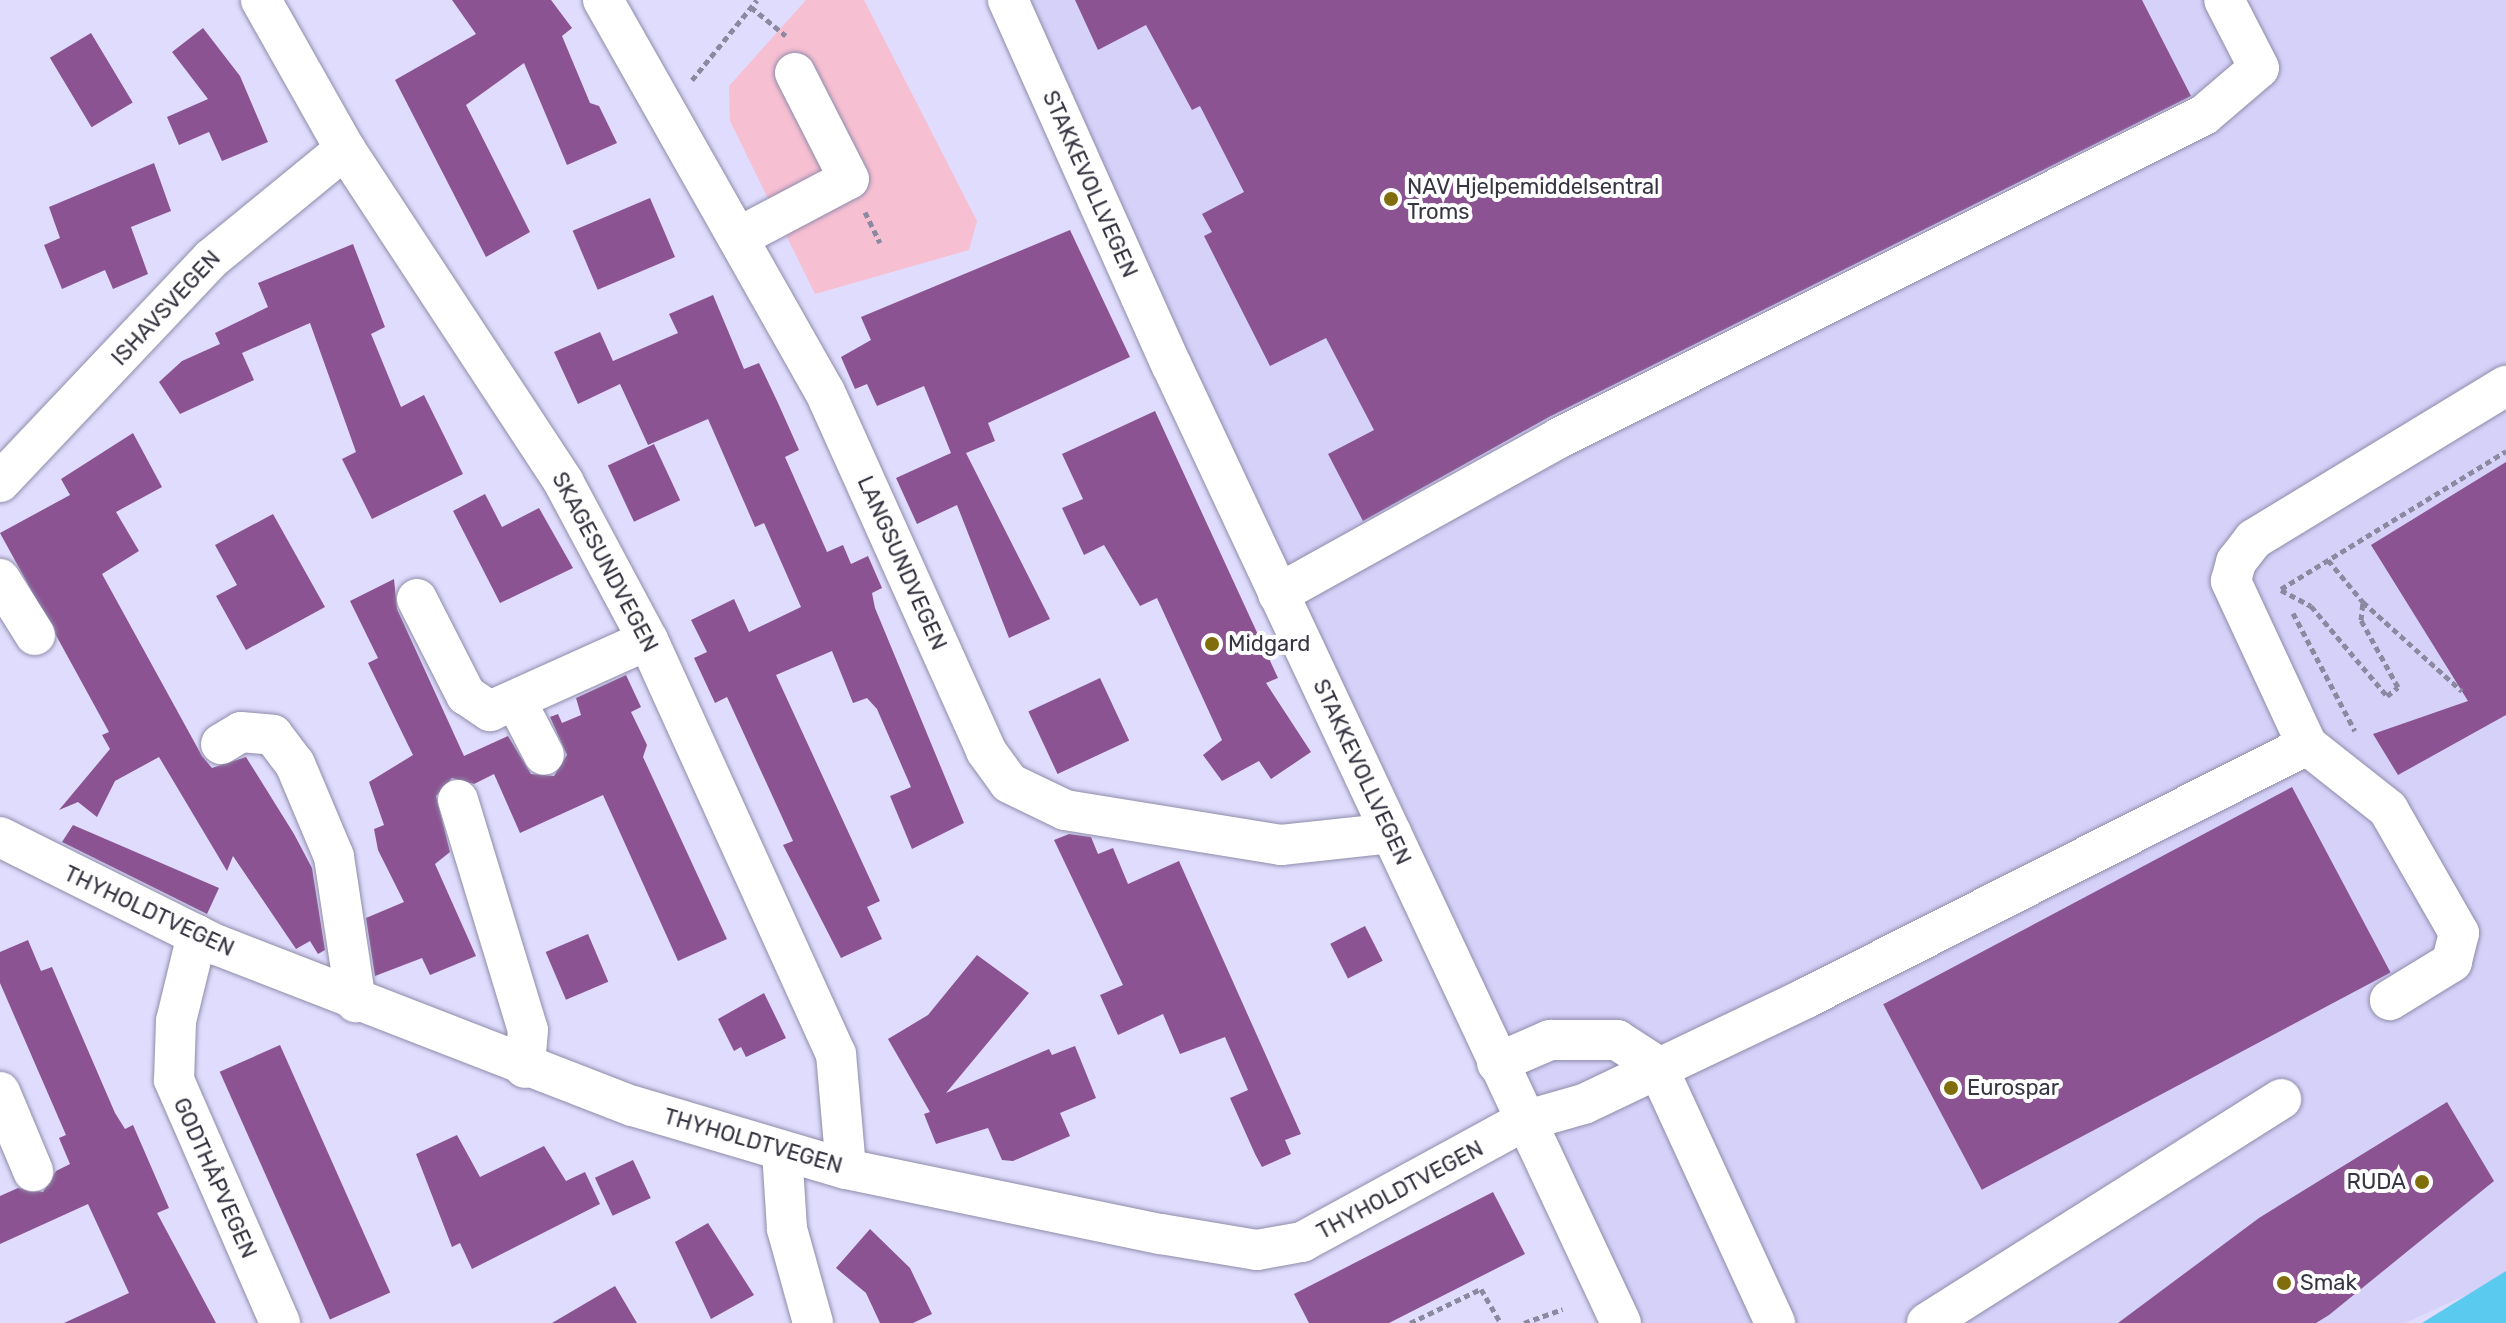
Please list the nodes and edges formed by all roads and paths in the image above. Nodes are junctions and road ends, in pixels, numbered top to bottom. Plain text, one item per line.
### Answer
1 (261, 0) edge
2 (603, 0) edge
3 (757, 0) edge
4 (1008, 0) edge
5 (2224, 0) edge
6 (795, 73) dead end
7 (666, 110) junction
8 (345, 149) junction
9 (739, 237) junction
10 (2506, 386) edge
11 (2506, 451) edge
12 (0, 482) edge
13 (2254, 539) junction
14 (2328, 560) junction
15 (0, 579) edge
16 (2281, 590) junction
17 (1278, 594) junction
18 (417, 599) dead end
19 (2363, 602) junction
20 (35, 635) dead end
21 (648, 640) junction
22 (2462, 691) dead end
23 (518, 705) junction
24 (221, 744) dead end
25 (2307, 745) junction
26 (544, 755) dead end
27 (2345, 770) junction
28 (458, 800) dead end
29 (1391, 833) junction
30 (0, 837) edge
31 (197, 935) junction
32 (2390, 1000) dead end
33 (356, 1002) junction
34 (1497, 1063) junction
35 (1657, 1066) junction
36 (525, 1068) junction
37 (0, 1092) edge
38 (2281, 1099) dead end
39 (1524, 1121) junction
40 (782, 1151) junction
41 (846, 1169) junction
42 (33, 1171) dead end
43 (1563, 1309) dead end
44 (280, 1323) edge
45 (813, 1323) edge
46 (1410, 1323) edge
47 (1501, 1323) edge
48 (1524, 1323) edge
49 (1621, 1323) edge
50 (1775, 1323) edge
51 (1927, 1323) edge

1 - 8 street, SKAGESUNDVEGEN
2 - 7 street, LANGSUNDVEGEN
3 - 7 path
4 - 17 street, STAKKEVOLLVEGEN
5 - 17 street
6 - 9 street
7 - 9 street, LANGSUNDVEGEN
8 - 12 street, ISHAVSVEGEN
8 - 21 street, SKAGESUNDVEGEN
9 - 29 street, LANGSUNDVEGEN
10 - 13 street
11 - 14 path
13 - 16 path
13 - 25 street
14 - 16 path
14 - 19 path
15 - 20 street
16 - 19 path
16 - 27 path
17 - 29 street, STAKKEVOLLVEGEN
18 - 23 street
19 - 22 path
21 - 23 street
21 - 41 street, SKAGESUNDVEGEN
23 - 26 street
24 - 33 street
25 - 27 street
25 - 35 street, THYHOLDTVEGEN
27 - 32 street
28 - 36 street
29 - 34 street, STAKKEVOLLVEGEN
30 - 31 street, THYHOLDTVEGEN
31 - 33 street, THYHOLDTVEGEN
31 - 44 street, GODTHÅPVEGEN
33 - 36 street, THYHOLDTVEGEN
34 - 35 street
34 - 39 street, STAKKEVOLLVEGEN
35 - 39 street, THYHOLDTVEGEN
35 - 50 street
36 - 40 street, THYHOLDTVEGEN
37 - 42 street
38 - 51 street
39 - 41 street, THYHOLDTVEGEN
39 - 49 street, STAKKEVOLLVEGEN
40 - 41 street, THYHOLDTVEGEN
40 - 45 street
43 - 48 path
46 - 47 path

